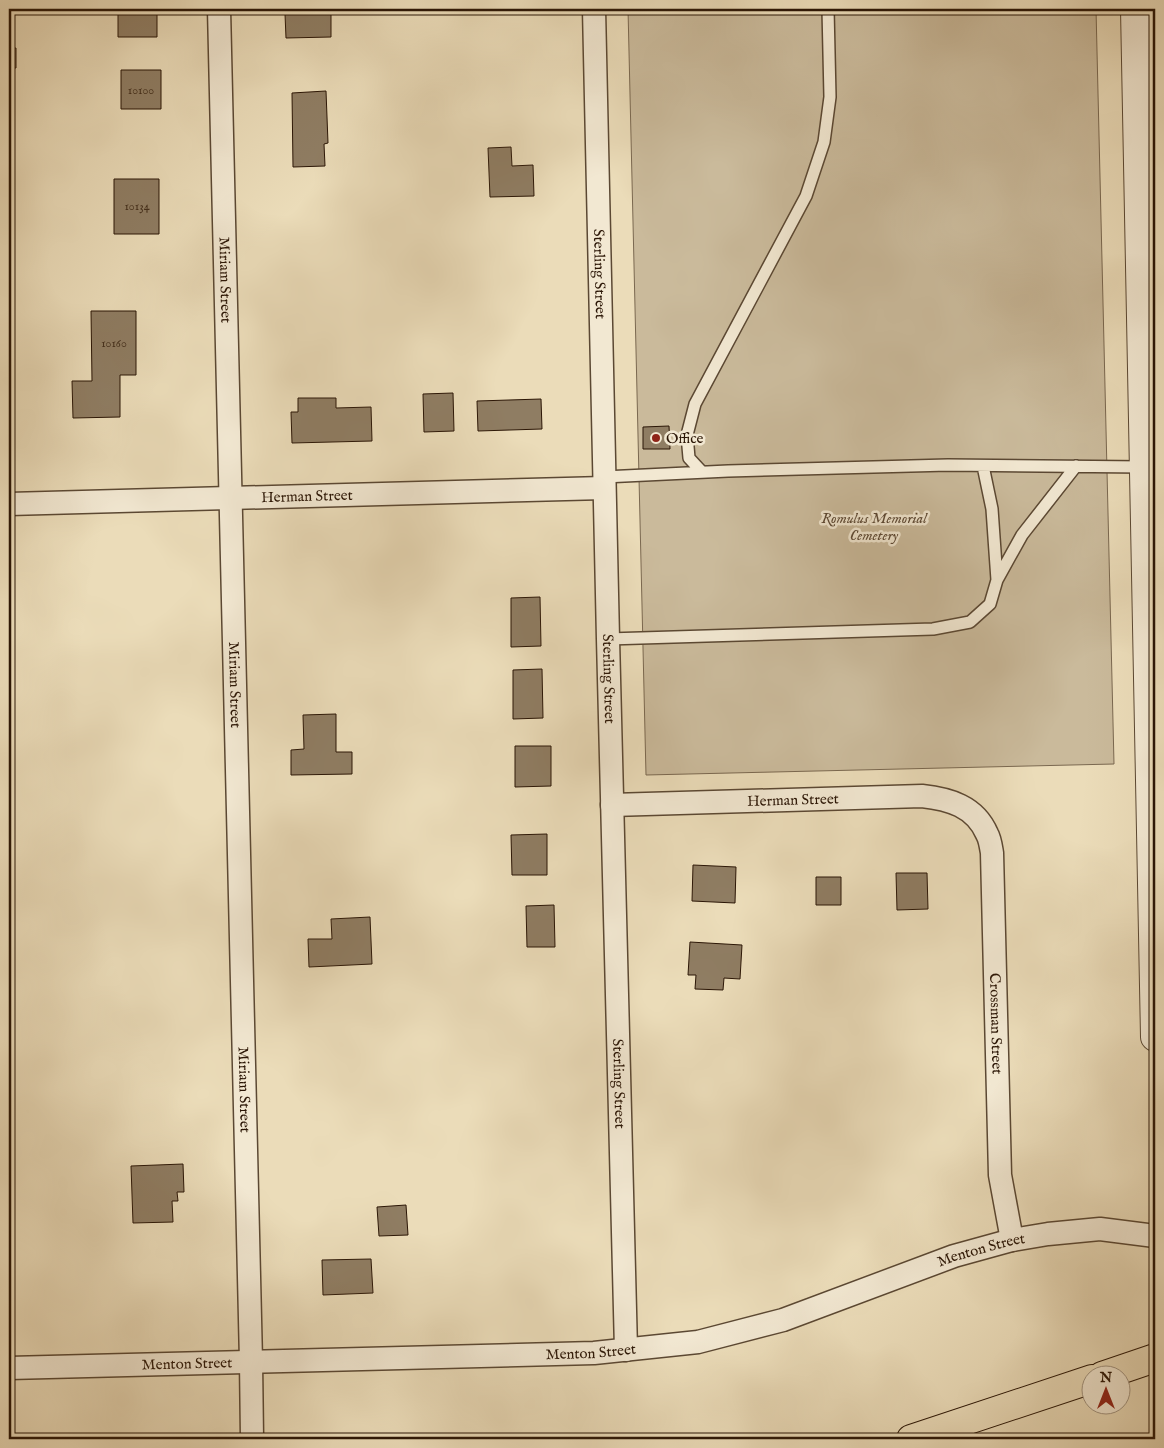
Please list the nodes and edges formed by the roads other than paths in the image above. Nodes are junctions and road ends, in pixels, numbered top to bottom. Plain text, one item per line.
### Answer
1 (219, 9) edge
2 (594, 9) edge
3 (828, 9) edge
4 (1135, 9) edge
5 (983, 466) junction
6 (1076, 466) junction
7 (1144, 467) junction
8 (702, 472) junction
9 (604, 483) junction
10 (231, 498) junction
11 (9, 504) edge
12 (998, 580) junction
13 (608, 639) junction
14 (612, 805) junction
15 (971, 812) joint
16 (1155, 1037) edge
17 (1155, 1236) edge
18 (1012, 1240) junction
19 (626, 1350) junction
20 (1155, 1358) edge
21 (251, 1361) junction
22 (1131, 1366) edge
23 (9, 1368) edge
24 (1082, 1382) edge
25 (252, 1439) edge
26 (911, 1439) edge

1 - 10 street, Miriam Street
2 - 9 street, Sterling Street
3 - 8 lane
4 - 7 street
5 - 6 lane
5 - 8 lane
5 - 12 lane
6 - 7 lane
6 - 12 lane
7 - 16 street
8 - 9 lane
9 - 10 street, Herman Street
9 - 13 street, Sterling Street
10 - 11 street, Herman Street
10 - 21 street, Miriam Street
12 - 13 lane
13 - 14 street, Sterling Street
14 - 15 street, Herman Street
14 - 19 street, Sterling Street
15 - 18 street, Crossman Street
17 - 18 street, Menton Street
18 - 19 street, Menton Street
19 - 21 street, Menton Street
20 - 22 highway
21 - 23 street, Menton Street
21 - 25 street, Miriam Street
24 - 26 highway

